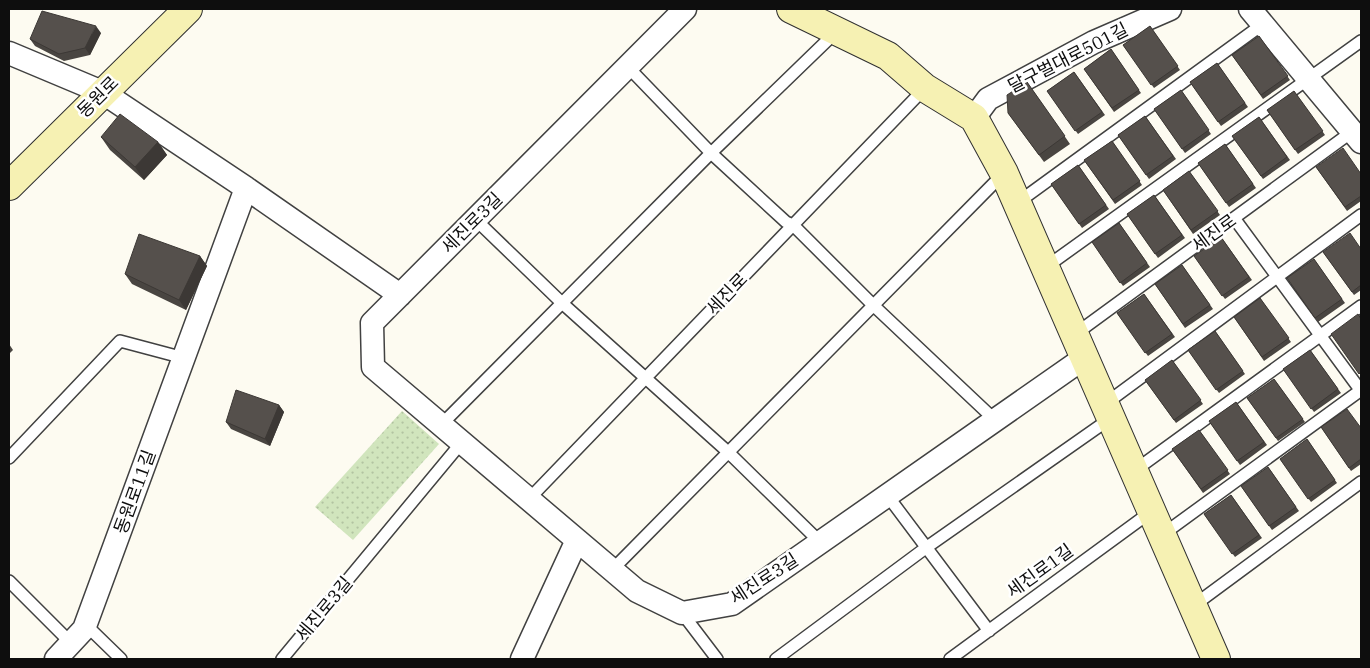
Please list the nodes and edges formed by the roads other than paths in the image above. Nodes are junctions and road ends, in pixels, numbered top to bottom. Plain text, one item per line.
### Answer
1 (188, 9) edge
2 (684, 9) edge
3 (790, 9) edge
4 (1170, 9) edge
5 (1256, 17) edge
6 (837, 31) junction
7 (1361, 41) edge
8 (9, 53) edge
9 (627, 66) junction
10 (1308, 79) junction
11 (925, 88) junction
12 (102, 92) junction
13 (974, 118) junction
14 (1357, 137) edge
15 (712, 153) junction
16 (1004, 173) junction
17 (9, 186) edge
18 (246, 188) junction
19 (1017, 203) junction
20 (1361, 215) edge
21 (1234, 218) junction
22 (475, 219) junction
23 (793, 225) junction
24 (1045, 267) junction
25 (1277, 277) junction
26 (400, 295) junction
27 (562, 303) junction
28 (873, 305) junction
29 (1361, 306) edge
30 (1320, 336) junction
31 (1079, 346) junction
32 (184, 358) junction
33 (646, 378) junction
34 (1361, 391) edge
35 (1108, 411) junction
36 (995, 420) junction
37 (441, 425) junction
38 (462, 442) junction
39 (728, 452) junction
40 (9, 458) edge
41 (1134, 471) junction
42 (1361, 482) edge
43 (887, 495) junction
44 (529, 499) junction
45 (1157, 523) junction
46 (577, 540) junction
47 (820, 542) junction
48 (927, 547) junction
49 (612, 570) junction
50 (9, 581) edge
51 (1193, 606) junction
52 (682, 613) junction
53 (86, 625) junction
54 (988, 631) junction
55 (63, 651) edge
56 (121, 659) edge
57 (282, 659) edge
58 (522, 659) edge
59 (717, 659) edge
60 (776, 659) edge
61 (950, 659) edge
62 (1217, 659) edge

1 - 12 street, 동원로
2 - 9 street, 세진로3길
3 - 6 street
4 - 13 street, 달구벌대로501길
5 - 10 street
5 - 19 lane
6 - 11 street
6 - 15 lane
7 - 10 lane
8 - 12 street
9 - 15 lane
9 - 22 street, 세진로3길
10 - 14 street
10 - 24 lane
11 - 13 street
11 - 23 lane, 세진로
12 - 17 street, 동원로
12 - 18 street
13 - 16 street
14 - 21 lane, 세진로
15 - 23 lane
15 - 27 lane
16 - 19 street
16 - 28 lane
18 - 26 street
18 - 32 street, 동원로11길
19 - 24 street
20 - 25 lane
21 - 25 lane
21 - 31 lane, 세진로
22 - 26 street, 세진로3길
22 - 27 lane
23 - 28 lane
23 - 33 lane, 세진로
24 - 31 street
25 - 30 lane
25 - 35 lane
26 - 37 street, 세진로3길
27 - 33 lane
27 - 37 lane
28 - 36 lane
28 - 39 lane
29 - 30 lane
30 - 34 lane
30 - 41 lane
31 - 35 street
31 - 36 street, 세진로3길
32 - 40 lane
32 - 53 street, 동원로11길
33 - 39 lane
33 - 44 lane, 세진로
34 - 45 lane
35 - 41 street
35 - 48 lane
36 - 43 street, 세진로3길
37 - 38 street, 세진로3길
38 - 44 street, 세진로3길
38 - 57 lane, 세진로3길
39 - 47 lane
39 - 49 lane
41 - 45 street
42 - 51 lane
43 - 47 street, 세진로3길
43 - 48 lane
44 - 46 street, 세진로3길
45 - 51 street
45 - 54 lane, 세진로1길
46 - 49 street, 세진로3길
46 - 58 street
47 - 52 street, 세진로3길
48 - 54 lane
48 - 60 lane
49 - 52 street, 세진로3길
50 - 55 lane
51 - 62 street
52 - 59 lane
53 - 55 street, 동원로11길
53 - 56 lane
54 - 61 lane, 세진로1길

